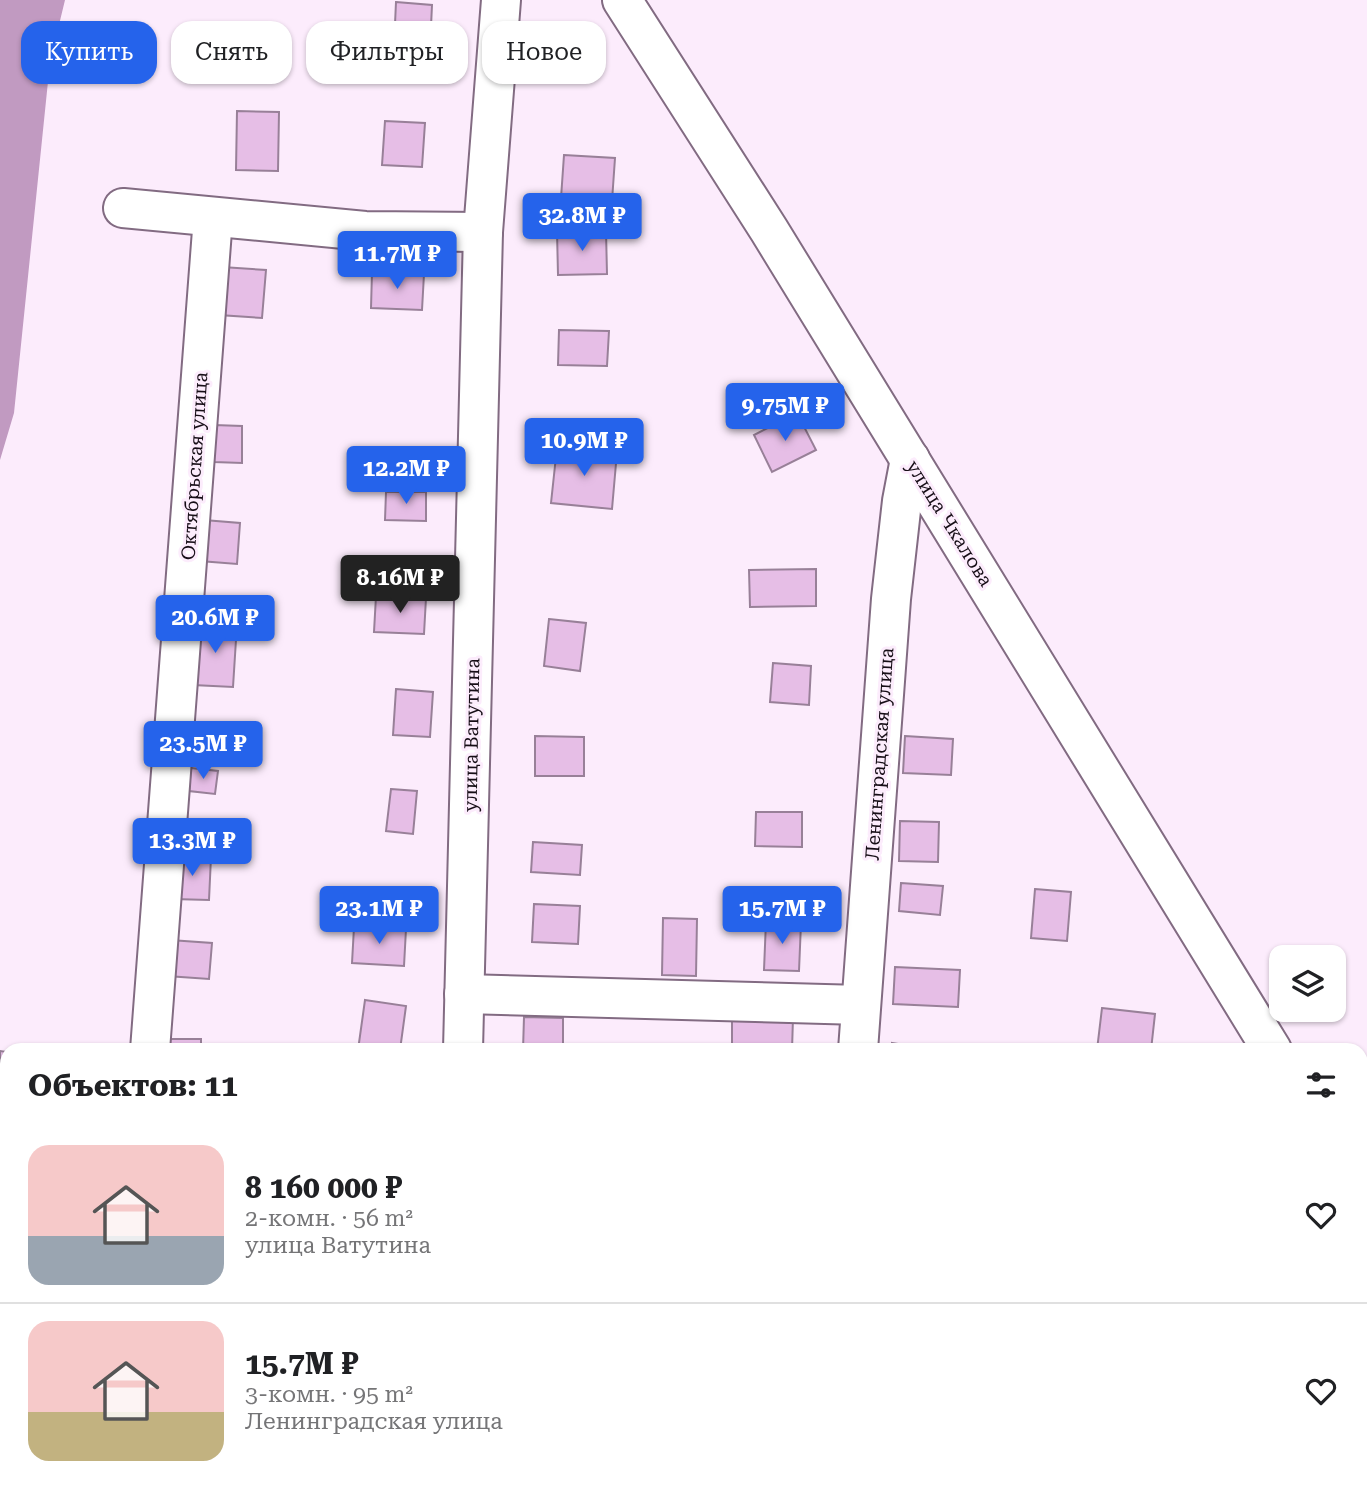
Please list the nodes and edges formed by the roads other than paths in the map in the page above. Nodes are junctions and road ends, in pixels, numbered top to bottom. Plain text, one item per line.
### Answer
1 (501, 0) edge
2 (622, 0) edge
3 (123, 208) dead end
4 (213, 217) junction
5 (483, 232) junction
6 (910, 459) junction
7 (464, 994) junction
8 (861, 1005) junction
9 (151, 1043) edge
10 (463, 1043) edge
11 (858, 1043) edge
12 (1268, 1043) edge

1 - 5 street, улица Ватутина
2 - 6 street, улица Чкалова
3 - 4 street
4 - 5 street
4 - 9 street, Октябрьская улица
5 - 7 street, улица Ватутина
6 - 8 street, Ленинградская улица
6 - 12 street, улица Чкалова
7 - 8 street
7 - 10 street, улица Ватутина
8 - 11 street, Ленинградская улица

